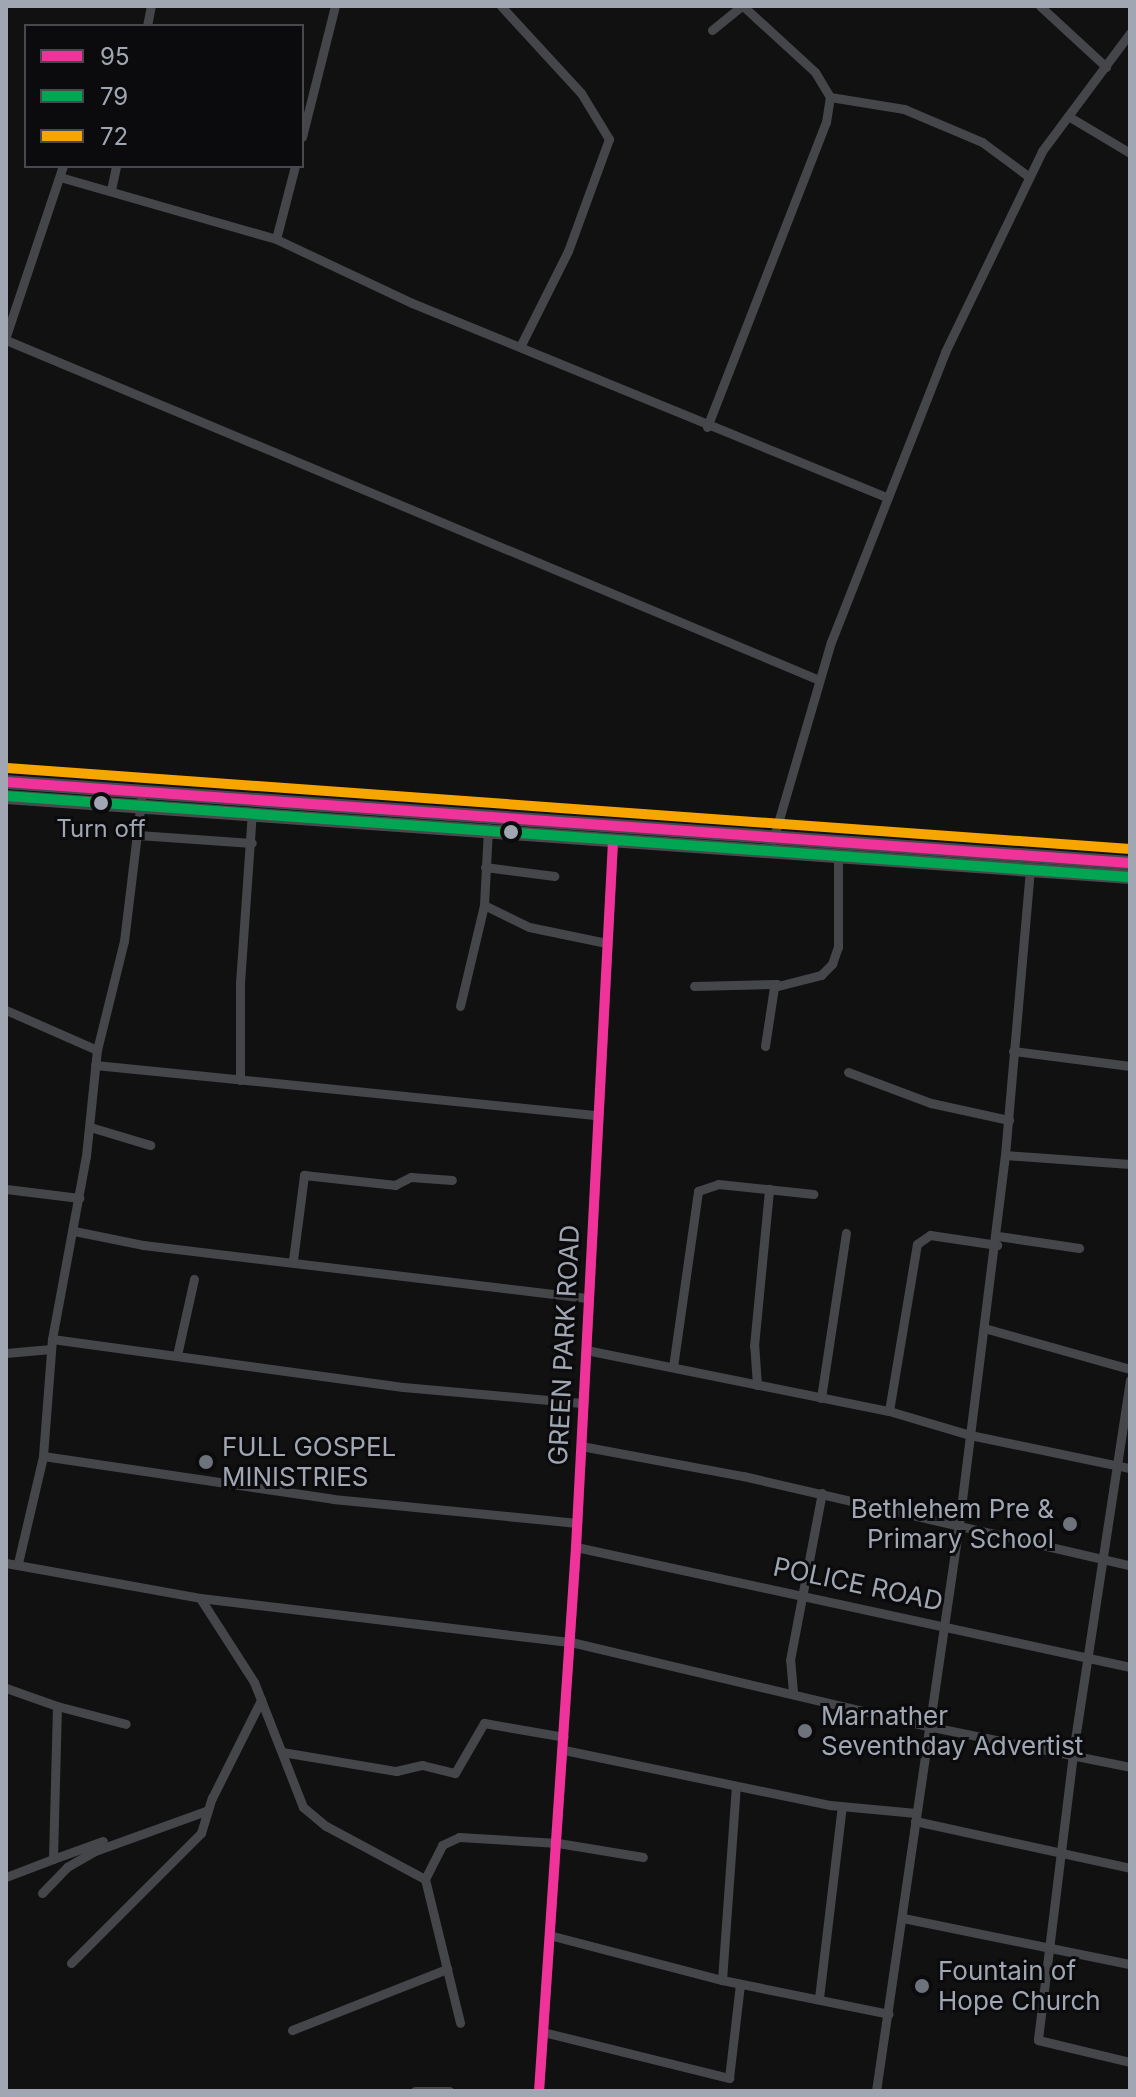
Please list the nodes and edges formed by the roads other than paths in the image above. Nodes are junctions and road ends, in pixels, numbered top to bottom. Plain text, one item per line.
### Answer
1 (335, 6) edge
2 (501, 6) edge
3 (743, 6) edge
4 (1040, 6) edge
5 (712, 30) dead end
6 (1130, 33) edge
7 (1106, 67) junction
8 (830, 97) junction
9 (1068, 116) junction
10 (304, 129) edge
11 (1130, 153) edge
12 (116, 168) edge
13 (294, 168) edge
14 (62, 171) edge
15 (1028, 176) junction
16 (111, 190) junction
17 (276, 239) junction
18 (6, 338) edge
19 (521, 345) junction
20 (707, 427) junction
21 (886, 497) junction
22 (819, 680) junction
23 (6, 782) edge
24 (6, 797) edge
25 (142, 799) junction
26 (252, 813) junction
27 (488, 824) junction
28 (138, 835) junction
29 (613, 840) junction
30 (252, 843) junction
31 (773, 844) junction
32 (898, 853) junction
33 (838, 855) junction
34 (1130, 863) edge
35 (485, 867) junction
36 (1030, 869) junction
37 (554, 876) dead end
38 (1130, 877) edge
39 (484, 905) junction
40 (606, 943) junction
41 (781, 984) junction
42 (694, 986) dead end
43 (460, 1006) dead end
44 (6, 1010) edge
45 (765, 1046) dead end
46 (97, 1050) junction
47 (1013, 1051) junction
48 (95, 1065) junction
49 (1130, 1066) edge
50 (848, 1072) dead end
51 (240, 1080) junction
52 (595, 1115) junction
53 (1009, 1120) junction
54 (90, 1127) junction
55 (150, 1145) dead end
56 (1005, 1155) junction
57 (1130, 1164) edge
58 (452, 1180) dead end
59 (6, 1189) edge
60 (769, 1189) junction
61 (813, 1194) dead end
62 (79, 1198) junction
63 (74, 1231) junction
64 (846, 1233) dead end
65 (997, 1240) junction
66 (1079, 1248) dead end
67 (293, 1260) junction
68 (194, 1279) dead end
69 (589, 1298) junction
70 (984, 1328) junction
71 (51, 1344) junction
72 (586, 1350) junction
73 (6, 1353) edge
74 (177, 1355) junction
75 (673, 1367) junction
76 (1130, 1369) edge
77 (1130, 1380) edge
78 (757, 1385) junction
79 (821, 1398) junction
80 (581, 1403) junction
81 (889, 1411) junction
82 (970, 1435) junction
83 (581, 1446) junction
84 (43, 1456) junction
85 (1118, 1466) junction
86 (1130, 1468) edge
87 (822, 1493) junction
88 (577, 1523) junction
89 (959, 1524) junction
90 (576, 1547) junction
91 (1105, 1559) junction
92 (6, 1563) edge
93 (18, 1563) junction
94 (1130, 1565) edge
95 (801, 1594) junction
96 (200, 1598) junction
97 (942, 1624) junction
98 (571, 1642) junction
99 (1091, 1658) junction
100 (1130, 1667) edge
101 (6, 1688) edge
102 (793, 1692) junction
103 (261, 1700) junction
104 (57, 1706) junction
105 (126, 1724) dead end
106 (927, 1726) junction
107 (564, 1737) junction
108 (564, 1750) junction
109 (282, 1752) junction
110 (1073, 1754) junction
111 (1130, 1767) edge
112 (736, 1787) junction
113 (842, 1806) junction
114 (208, 1810) junction
115 (915, 1817) junction
116 (141, 1828) dead end
117 (558, 1843) junction
118 (1063, 1852) junction
119 (643, 1857) dead end
120 (53, 1859) junction
121 (1130, 1868) edge
122 (6, 1877) edge
123 (425, 1879) junction
124 (42, 1893) dead end
125 (903, 1918) junction
126 (549, 1935) junction
127 (1049, 1946) junction
128 (71, 1963) dead end
129 (1130, 1964) edge
130 (447, 1969) junction
131 (722, 1980) junction
132 (740, 1984) junction
133 (819, 1998) junction
134 (889, 2014) junction
135 (460, 2023) dead end
136 (292, 2030) dead end
137 (543, 2032) junction
138 (1130, 2062) edge
139 (415, 2091) edge
140 (449, 2091) edge
141 (539, 2091) edge
142 (876, 2091) edge

1 - 10 street
2 - 19 street
3 - 5 street
3 - 8 street
4 - 7 street
6 - 7 street
7 - 9 street
8 - 15 street
8 - 20 street
9 - 11 street
9 - 15 street
12 - 16 street
13 - 17 street
14 - 16 street
14 - 18 street
15 - 21 street
16 - 17 street
17 - 19 street
18 - 22 street
19 - 20 street
20 - 21 street
21 - 22 street
22 - 31 street
23 - 25 main road
24 - 25 main road
25 - 26 main road
25 - 27 main road
25 - 28 street
26 - 27 main road
26 - 30 street
27 - 29 main road
27 - 31 main road
27 - 35 street
28 - 30 street
28 - 46 street
29 - 31 main road
29 - 40 street, GREEN PARK ROAD
30 - 51 street
31 - 32 main road
31 - 33 main road
32 - 33 main road
32 - 34 main road
32 - 36 main road
33 - 41 street
35 - 37 street
35 - 39 street
36 - 38 main road
36 - 47 street
39 - 40 street
39 - 43 street
40 - 52 street, GREEN PARK ROAD
41 - 42 street
41 - 45 street
44 - 46 street
46 - 48 street
47 - 49 street
47 - 53 street
48 - 51 street
48 - 54 street
50 - 53 street
51 - 52 street
52 - 69 street, GREEN PARK ROAD
53 - 56 street
54 - 55 street
54 - 62 street
56 - 57 street
56 - 65 street
58 - 67 street
59 - 62 street
60 - 61 street
60 - 75 street
60 - 78 street
62 - 63 street
63 - 67 street
63 - 71 street
64 - 79 street
65 - 66 street
65 - 70 street
65 - 81 street
67 - 69 street
68 - 74 street
69 - 72 street, GREEN PARK ROAD
70 - 76 street
70 - 82 street
71 - 73 street
71 - 74 street
71 - 84 street
72 - 75 street
72 - 80 street, GREEN PARK ROAD
74 - 80 street
75 - 78 street
77 - 85 street
78 - 79 street
79 - 81 street
80 - 83 street, GREEN PARK ROAD
81 - 82 street
82 - 85 street
82 - 89 street
83 - 87 street
83 - 88 street, GREEN PARK ROAD
84 - 88 street
84 - 93 street
85 - 86 street
85 - 91 street
87 - 89 street
87 - 95 street
88 - 90 street, GREEN PARK ROAD
89 - 91 street
89 - 97 street
90 - 95 street, POLICE ROAD
90 - 98 street, GREEN PARK ROAD
91 - 94 street
91 - 99 street
92 - 93 street
93 - 96 street
95 - 97 street, POLICE ROAD
95 - 102 street
96 - 98 street
96 - 103 street
97 - 99 street, POLICE ROAD
97 - 106 street
98 - 102 street
98 - 107 street, GREEN PARK ROAD
99 - 100 street, POLICE ROAD
99 - 110 street
101 - 104 street
102 - 106 street
103 - 109 street
103 - 114 street
104 - 105 street
104 - 120 street
106 - 110 street
106 - 115 street
107 - 108 street, GREEN PARK ROAD
107 - 109 street
108 - 112 street
108 - 117 street, GREEN PARK ROAD
109 - 123 street
110 - 111 street
110 - 118 street
112 - 113 street
112 - 131 street
113 - 115 street
113 - 133 street
114 - 124 street
114 - 128 street
115 - 118 street
115 - 125 street
116 - 120 street
117 - 119 street
117 - 123 street
117 - 126 street, GREEN PARK ROAD
118 - 121 street
118 - 127 street
120 - 122 street
123 - 130 street
125 - 127 street
125 - 134 street
126 - 131 street
126 - 137 street, GREEN PARK ROAD
127 - 129 street
127 - 138 street
130 - 135 street
130 - 136 street
131 - 132 street
132 - 133 street
132 - 137 street
133 - 134 street
134 - 142 street
137 - 141 street, GREEN PARK ROAD
139 - 140 street

